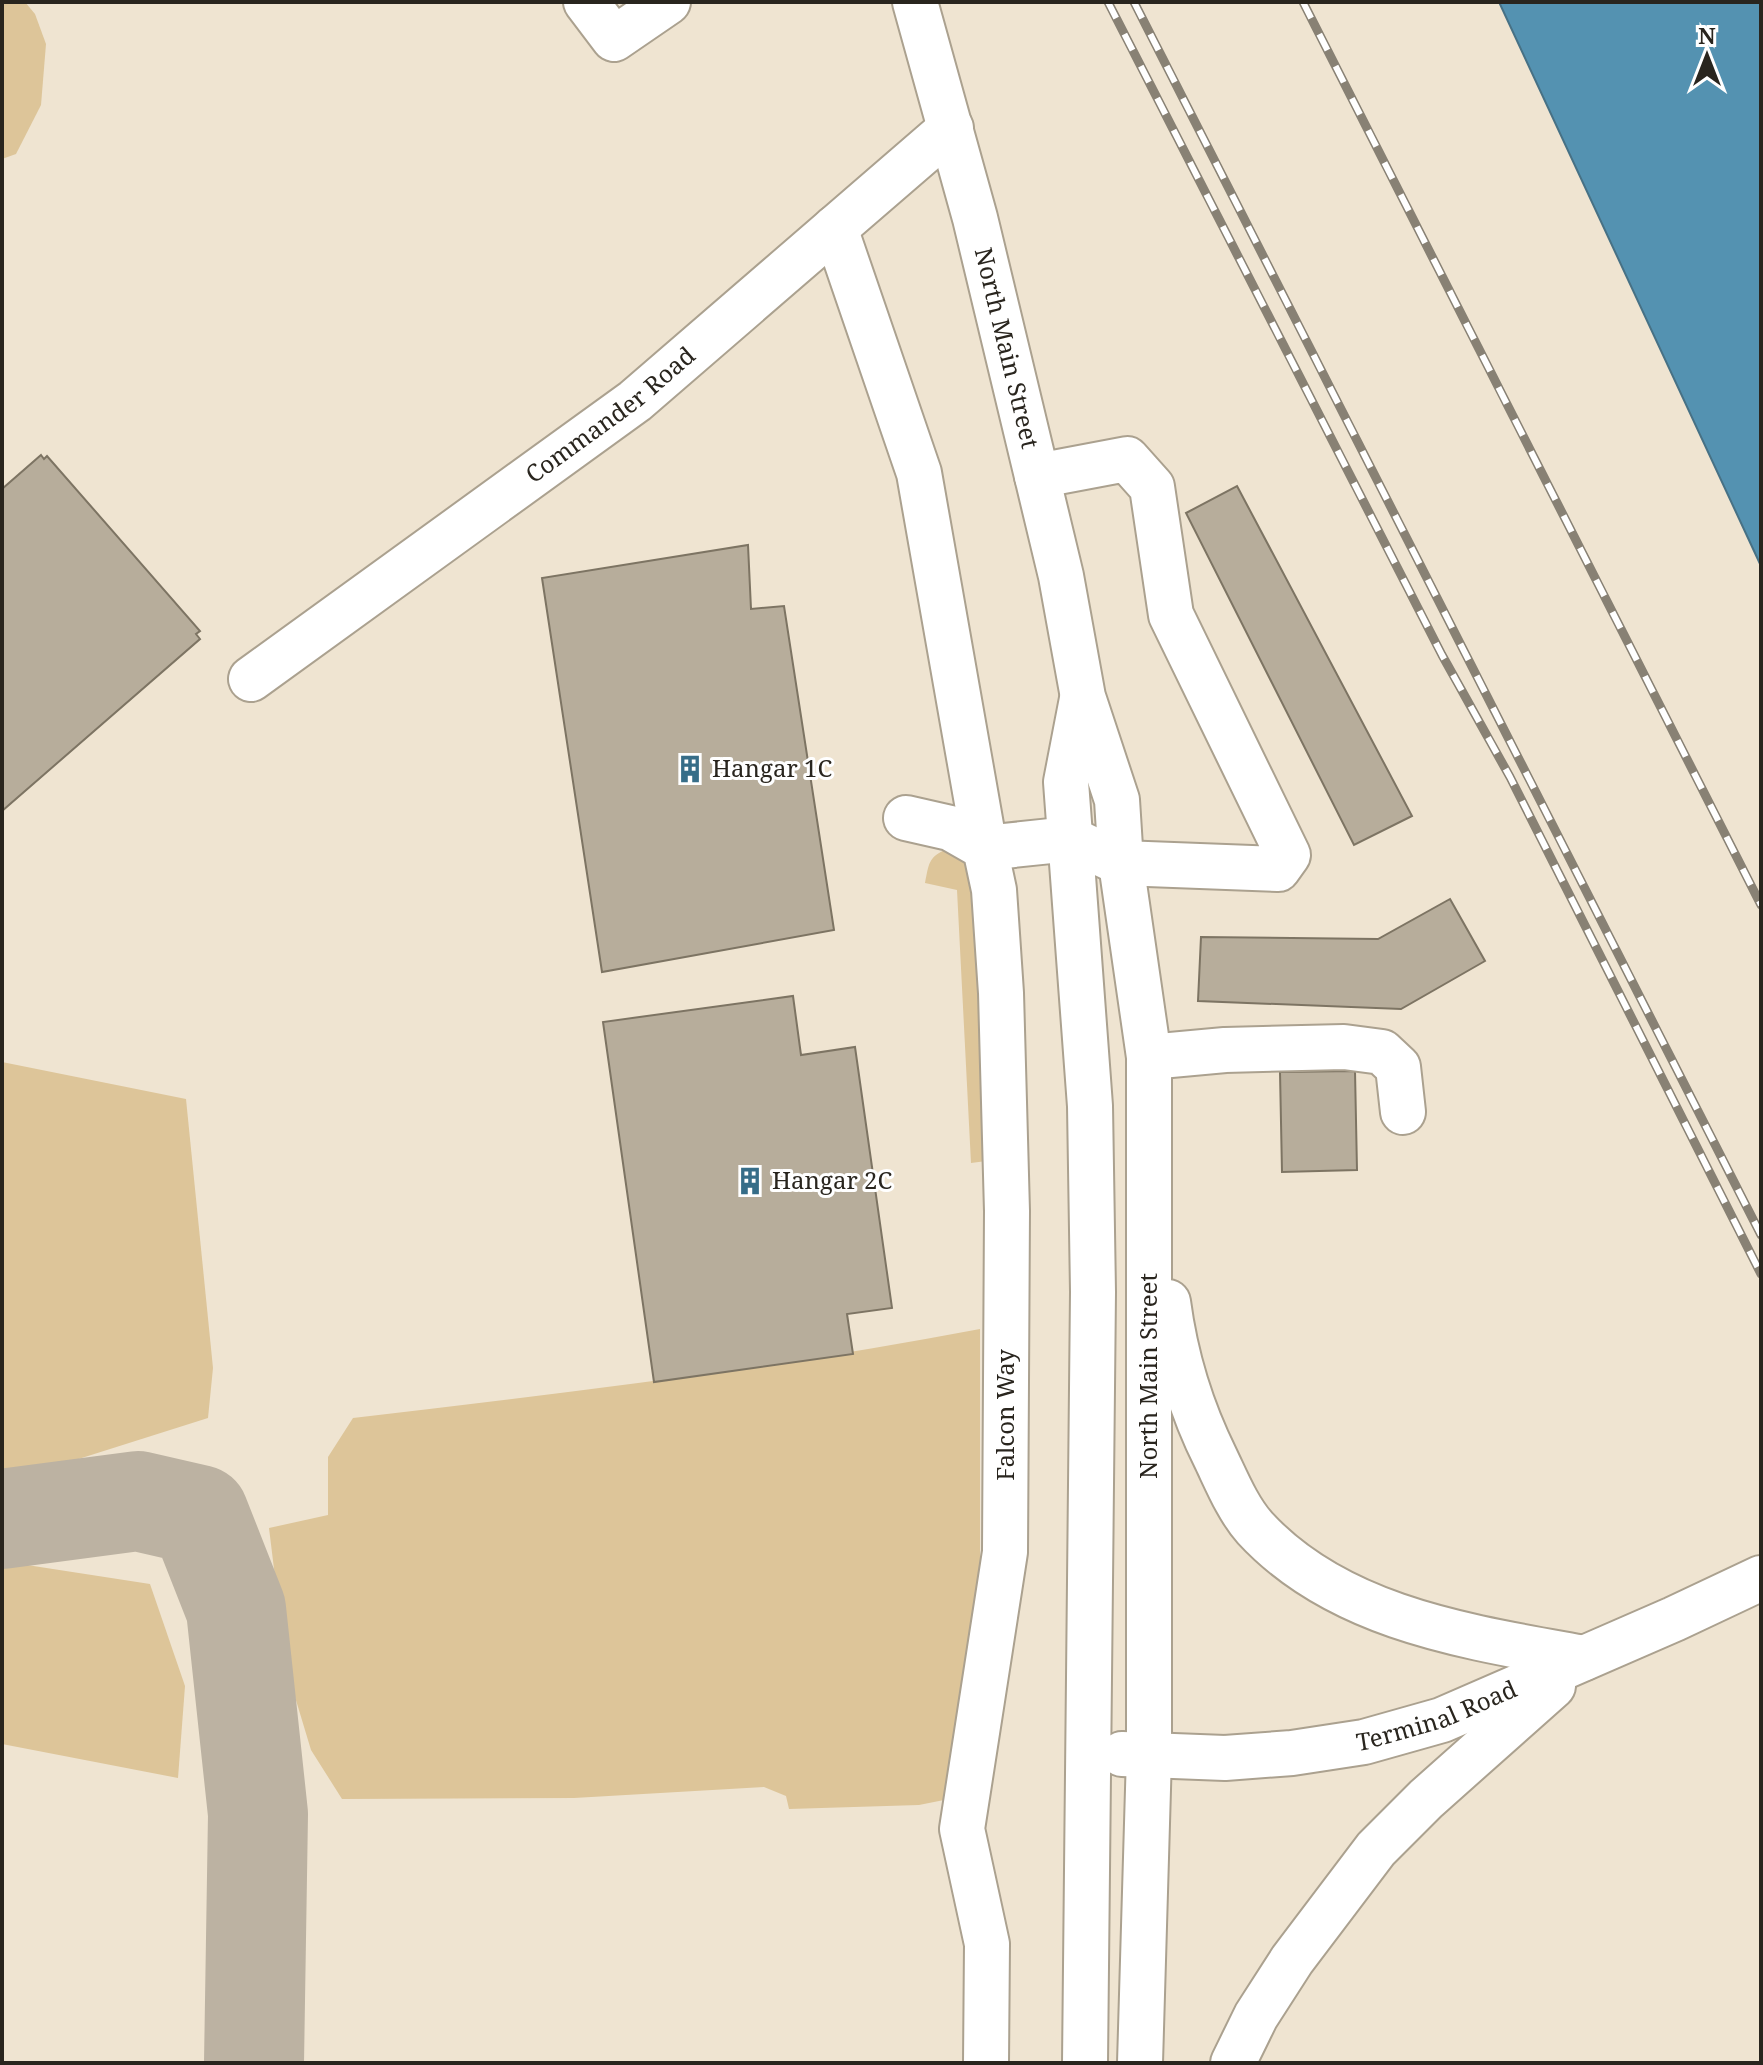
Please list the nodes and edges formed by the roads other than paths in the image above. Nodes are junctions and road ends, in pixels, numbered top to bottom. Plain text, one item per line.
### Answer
1 (586, 2) edge
2 (668, 2) edge
3 (915, 2) edge
4 (951, 128) junction
5 (835, 228) junction
6 (1037, 476) junction
7 (251, 679) dead end
8 (1083, 697) junction
9 (906, 818) dead end
10 (1070, 839) junction
11 (985, 848) junction
12 (1121, 863) junction
13 (1149, 1057) junction
14 (1403, 1112) dead end
15 (1761, 1578) edge
16 (1584, 1658) junction
17 (1089, 1753) junction
18 (1149, 1755) junction
19 (986, 2063) edge
20 (1085, 2063) edge
21 (1140, 2063) edge
22 (1233, 2063) edge

1 - 2 main road
3 - 4 main road, North Main Street
4 - 5 main road, Commander Road
4 - 6 main road, North Main Street
5 - 7 main road, Commander Road
5 - 11 main road, Falcon Way
6 - 8 main road, North Main Street
6 - 12 main road
8 - 10 main road, North Main Street
8 - 12 main road, North Main Street
9 - 11 main road
10 - 11 main road
10 - 12 main road
10 - 17 main road, North Main Street
11 - 19 main road, Falcon Way
12 - 13 main road, North Main Street
13 - 14 main road
13 - 16 main road
13 - 18 main road, North Main Street
15 - 16 main road, Terminal Road
16 - 18 main road, Terminal Road
16 - 22 main road
17 - 18 main road, Terminal Road
17 - 20 main road, North Main Street
18 - 21 main road, North Main Street

